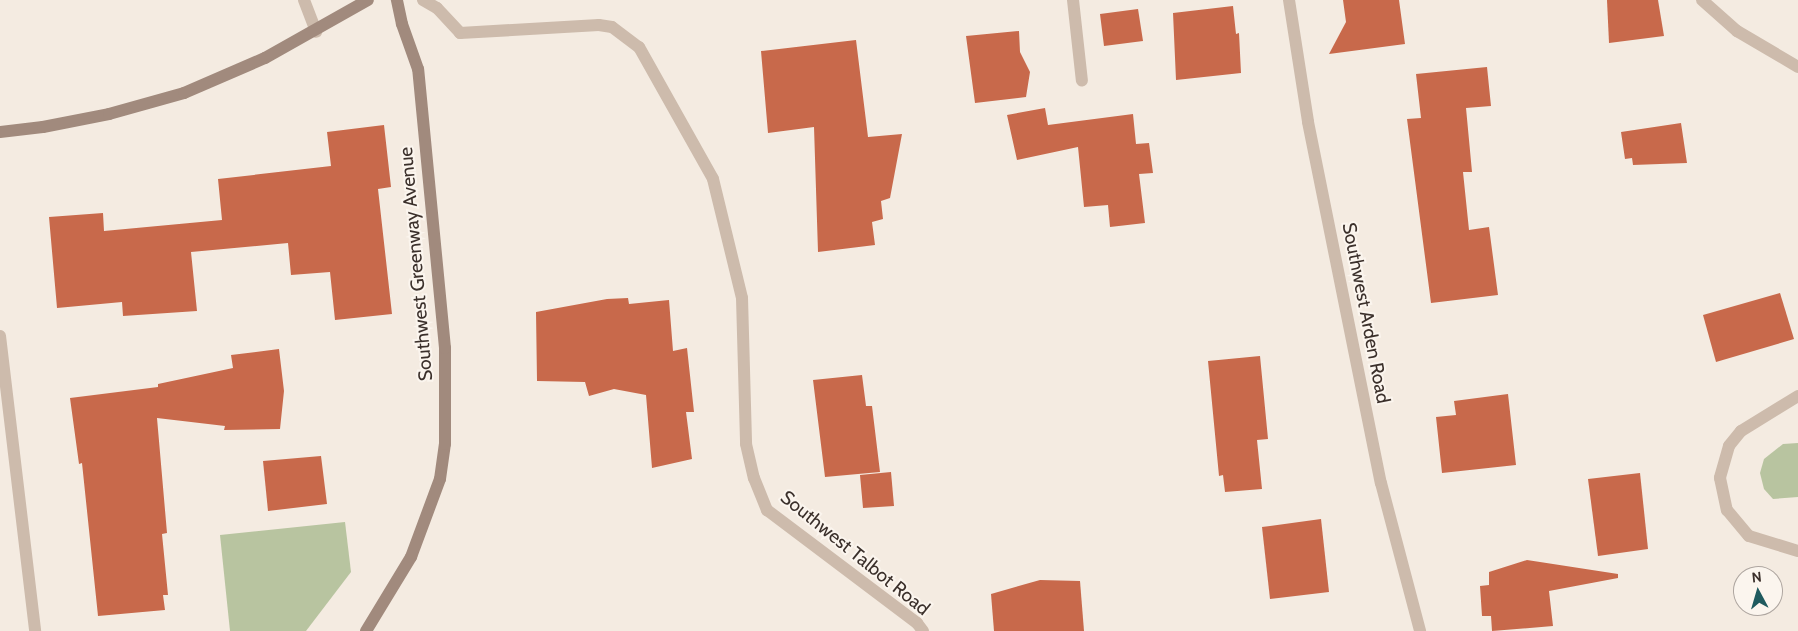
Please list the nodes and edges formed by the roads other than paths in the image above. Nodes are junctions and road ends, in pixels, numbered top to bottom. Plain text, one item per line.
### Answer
1 (304, 0) edge
2 (368, 0) edge
3 (397, 0) edge
4 (423, 0) edge
5 (1074, 0) edge
6 (1290, 0) edge
7 (1702, 0) edge
8 (316, 32) junction
9 (1798, 67) edge
10 (1082, 81) dead end
11 (0, 132) edge
12 (0, 336) edge
13 (1798, 396) edge
14 (1798, 551) edge
15 (35, 631) edge
16 (366, 631) edge
17 (923, 631) edge
18 (1420, 631) edge

1 - 8 street
2 - 8 street
3 - 16 street, Southwest Greenway Avenue
4 - 17 street, Southwest Talbot Road
5 - 10 street
6 - 18 street, Southwest Arden Road
7 - 9 street
8 - 11 street
12 - 15 street
13 - 14 street

